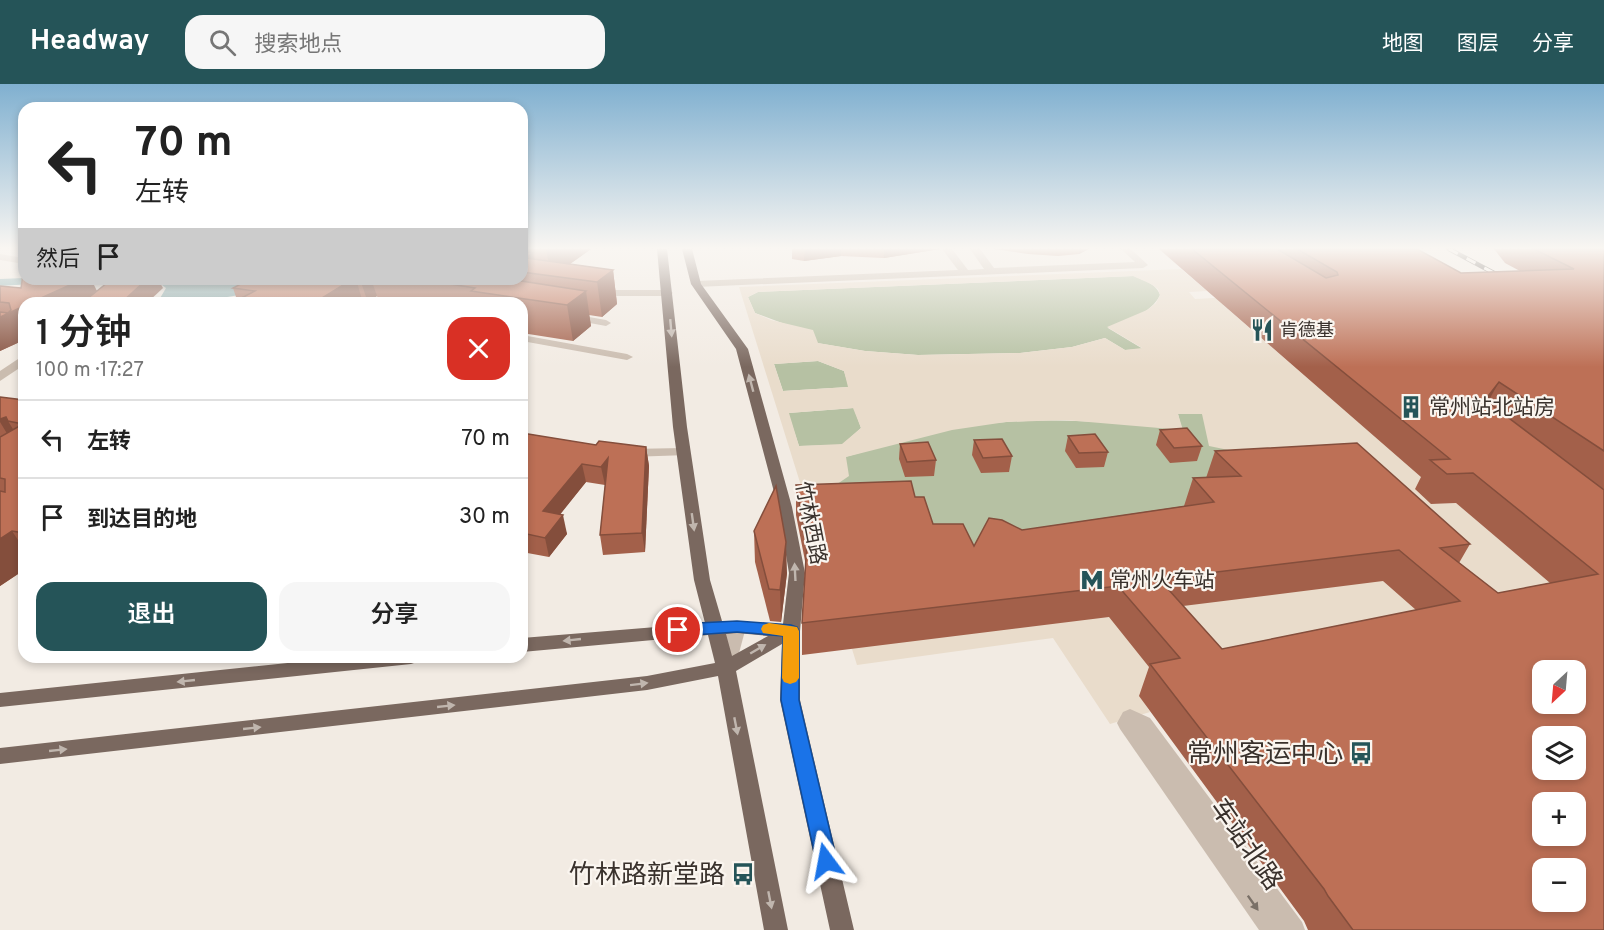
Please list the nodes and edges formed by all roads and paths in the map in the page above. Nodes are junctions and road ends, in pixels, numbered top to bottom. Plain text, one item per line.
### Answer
1 (402, 288) edge
2 (667, 288) edge
3 (699, 288) edge
4 (590, 289) edge
5 (668, 293) junction
6 (387, 297) edge
7 (564, 316) edge
8 (606, 323) dead end
9 (528, 339) edge
10 (627, 357) dead end
11 (18, 363) edge
12 (3, 373) edge
13 (613, 451) edge
14 (683, 452) junction
15 (737, 627) junction
16 (714, 628) junction
17 (791, 631) junction
18 (528, 644) edge
19 (354, 663) edge
20 (726, 668) junction
21 (0, 700) edge
22 (0, 756) edge
23 (776, 930) edge
24 (842, 930) edge
25 (1273, 930) edge
26 (1293, 930) edge

1 - 6 street
2 - 5 main road
17 -> 3 main road, 竹林西路
4 - 5 street
5 -> 14 main road
7 - 8 street
9 - 10 street
11 - 12 street
13 - 14 street
14 -> 16 main road
15 - 16 main road
15 - 17 main road
15 - 20 street
16 -> 18 main road
16 - 20 main road
20 -> 17 main road
17 - 24 main road, 竹林西路
19 -> 21 main road
22 -> 20 main road
20 -> 23 main road
26 -> 25 street, 车站北路

